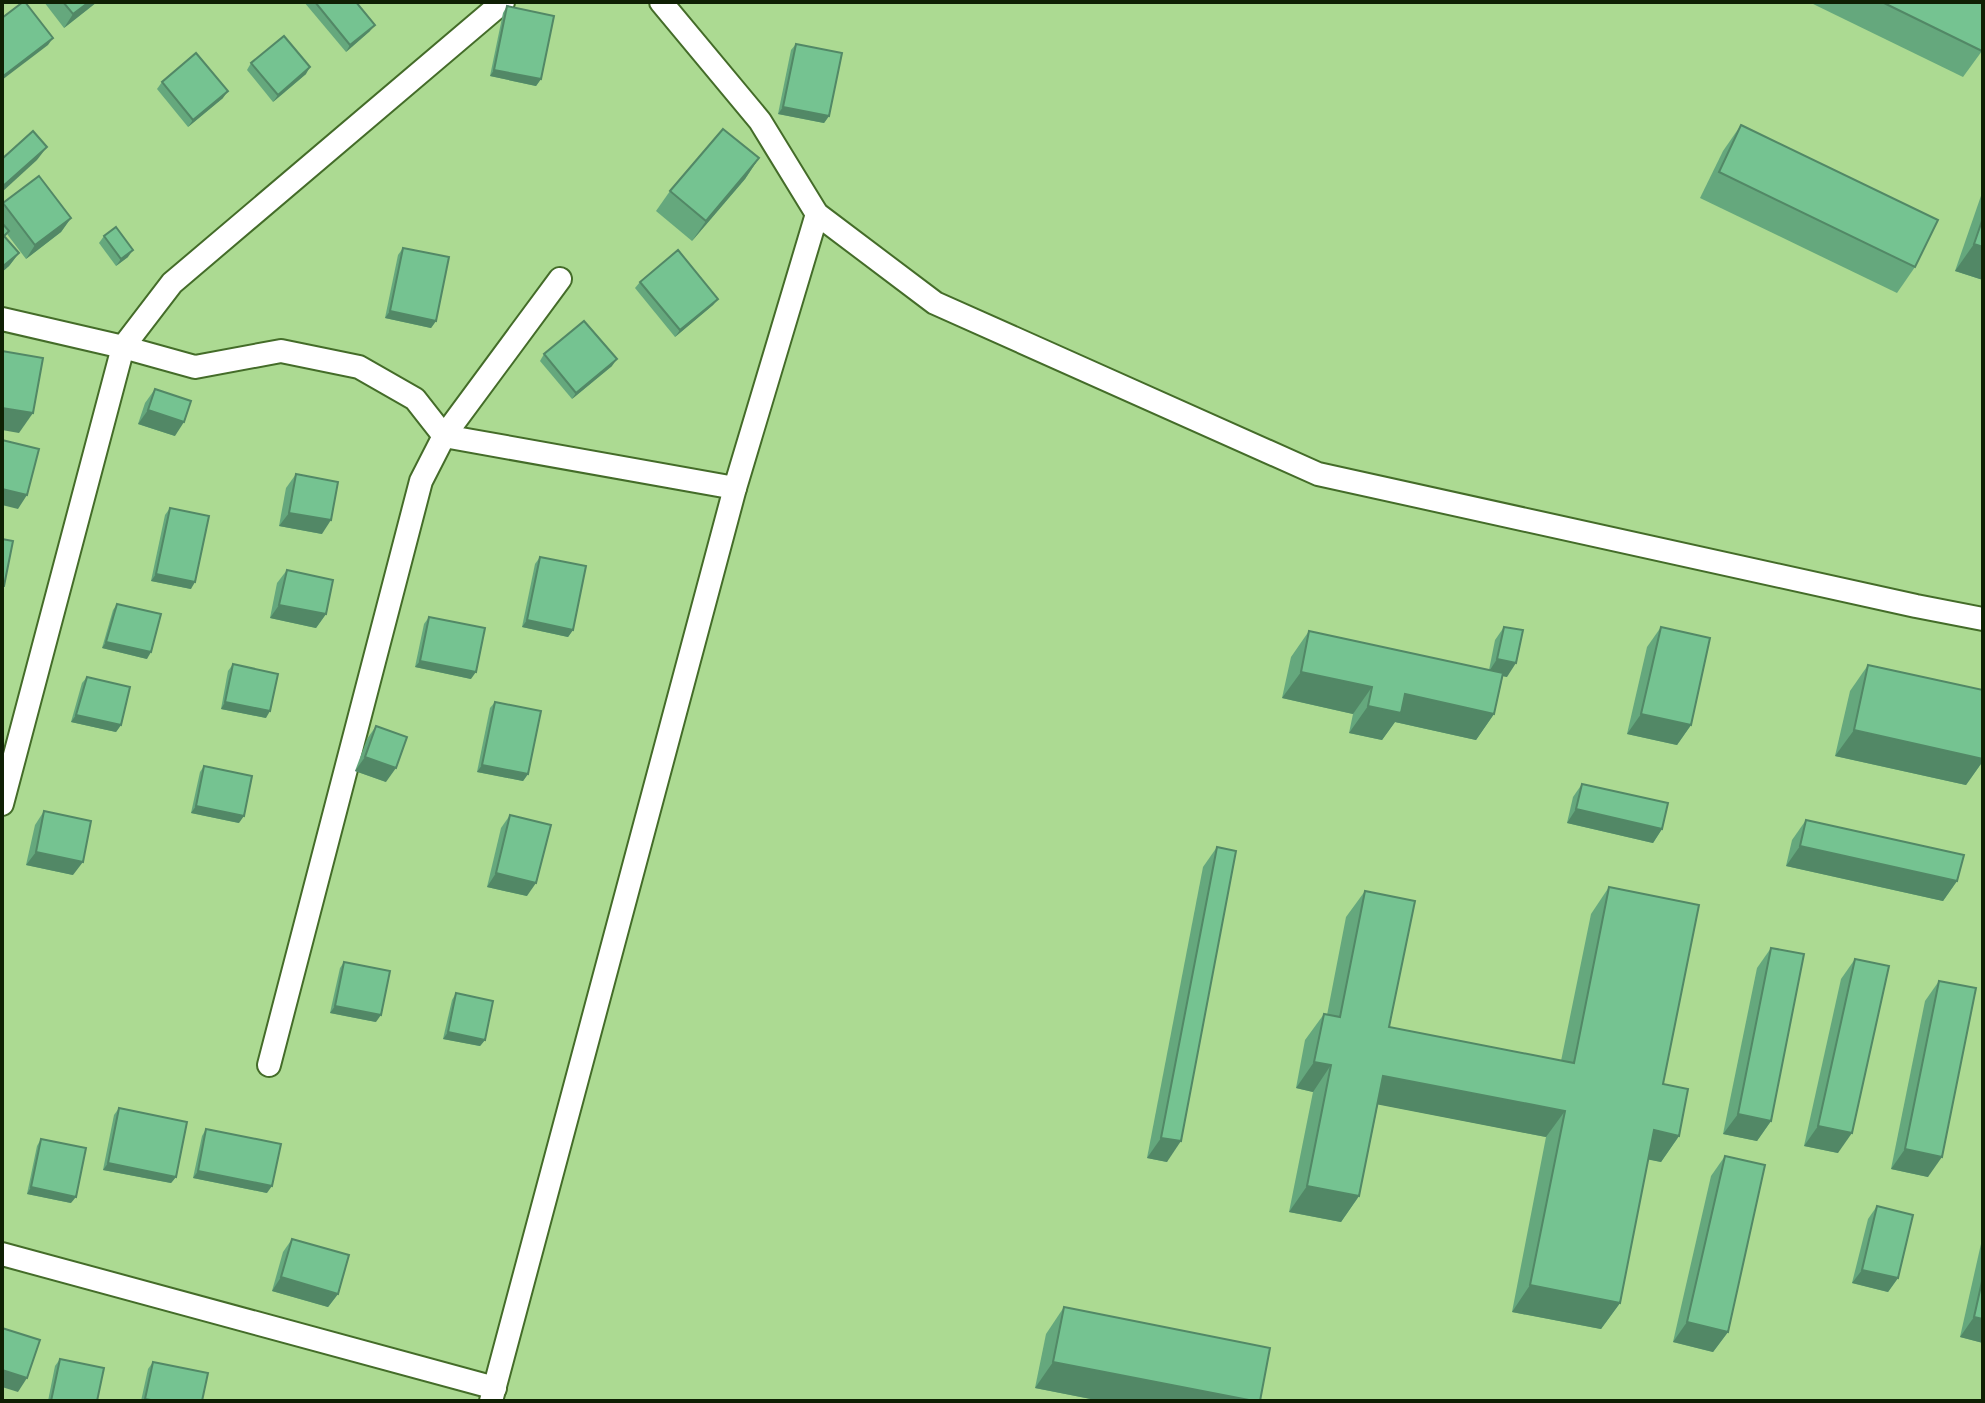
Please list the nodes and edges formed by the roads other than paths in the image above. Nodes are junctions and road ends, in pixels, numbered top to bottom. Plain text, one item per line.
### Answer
1 (503, 2) edge
2 (661, 2) edge
3 (817, 214) junction
4 (560, 279) dead end
5 (2, 319) edge
6 (123, 347) junction
7 (444, 436) junction
8 (735, 488) junction
9 (1983, 619) edge
10 (2, 804) edge
11 (269, 1065) dead end
12 (2, 1254) edge
13 (493, 1395) edge

1 - 6 street
2 - 3 street
3 - 8 street
3 - 9 street
4 - 7 street
5 - 6 street
6 - 7 street
6 - 10 street
7 - 8 street
7 - 11 street
8 - 13 street
12 - 13 street

